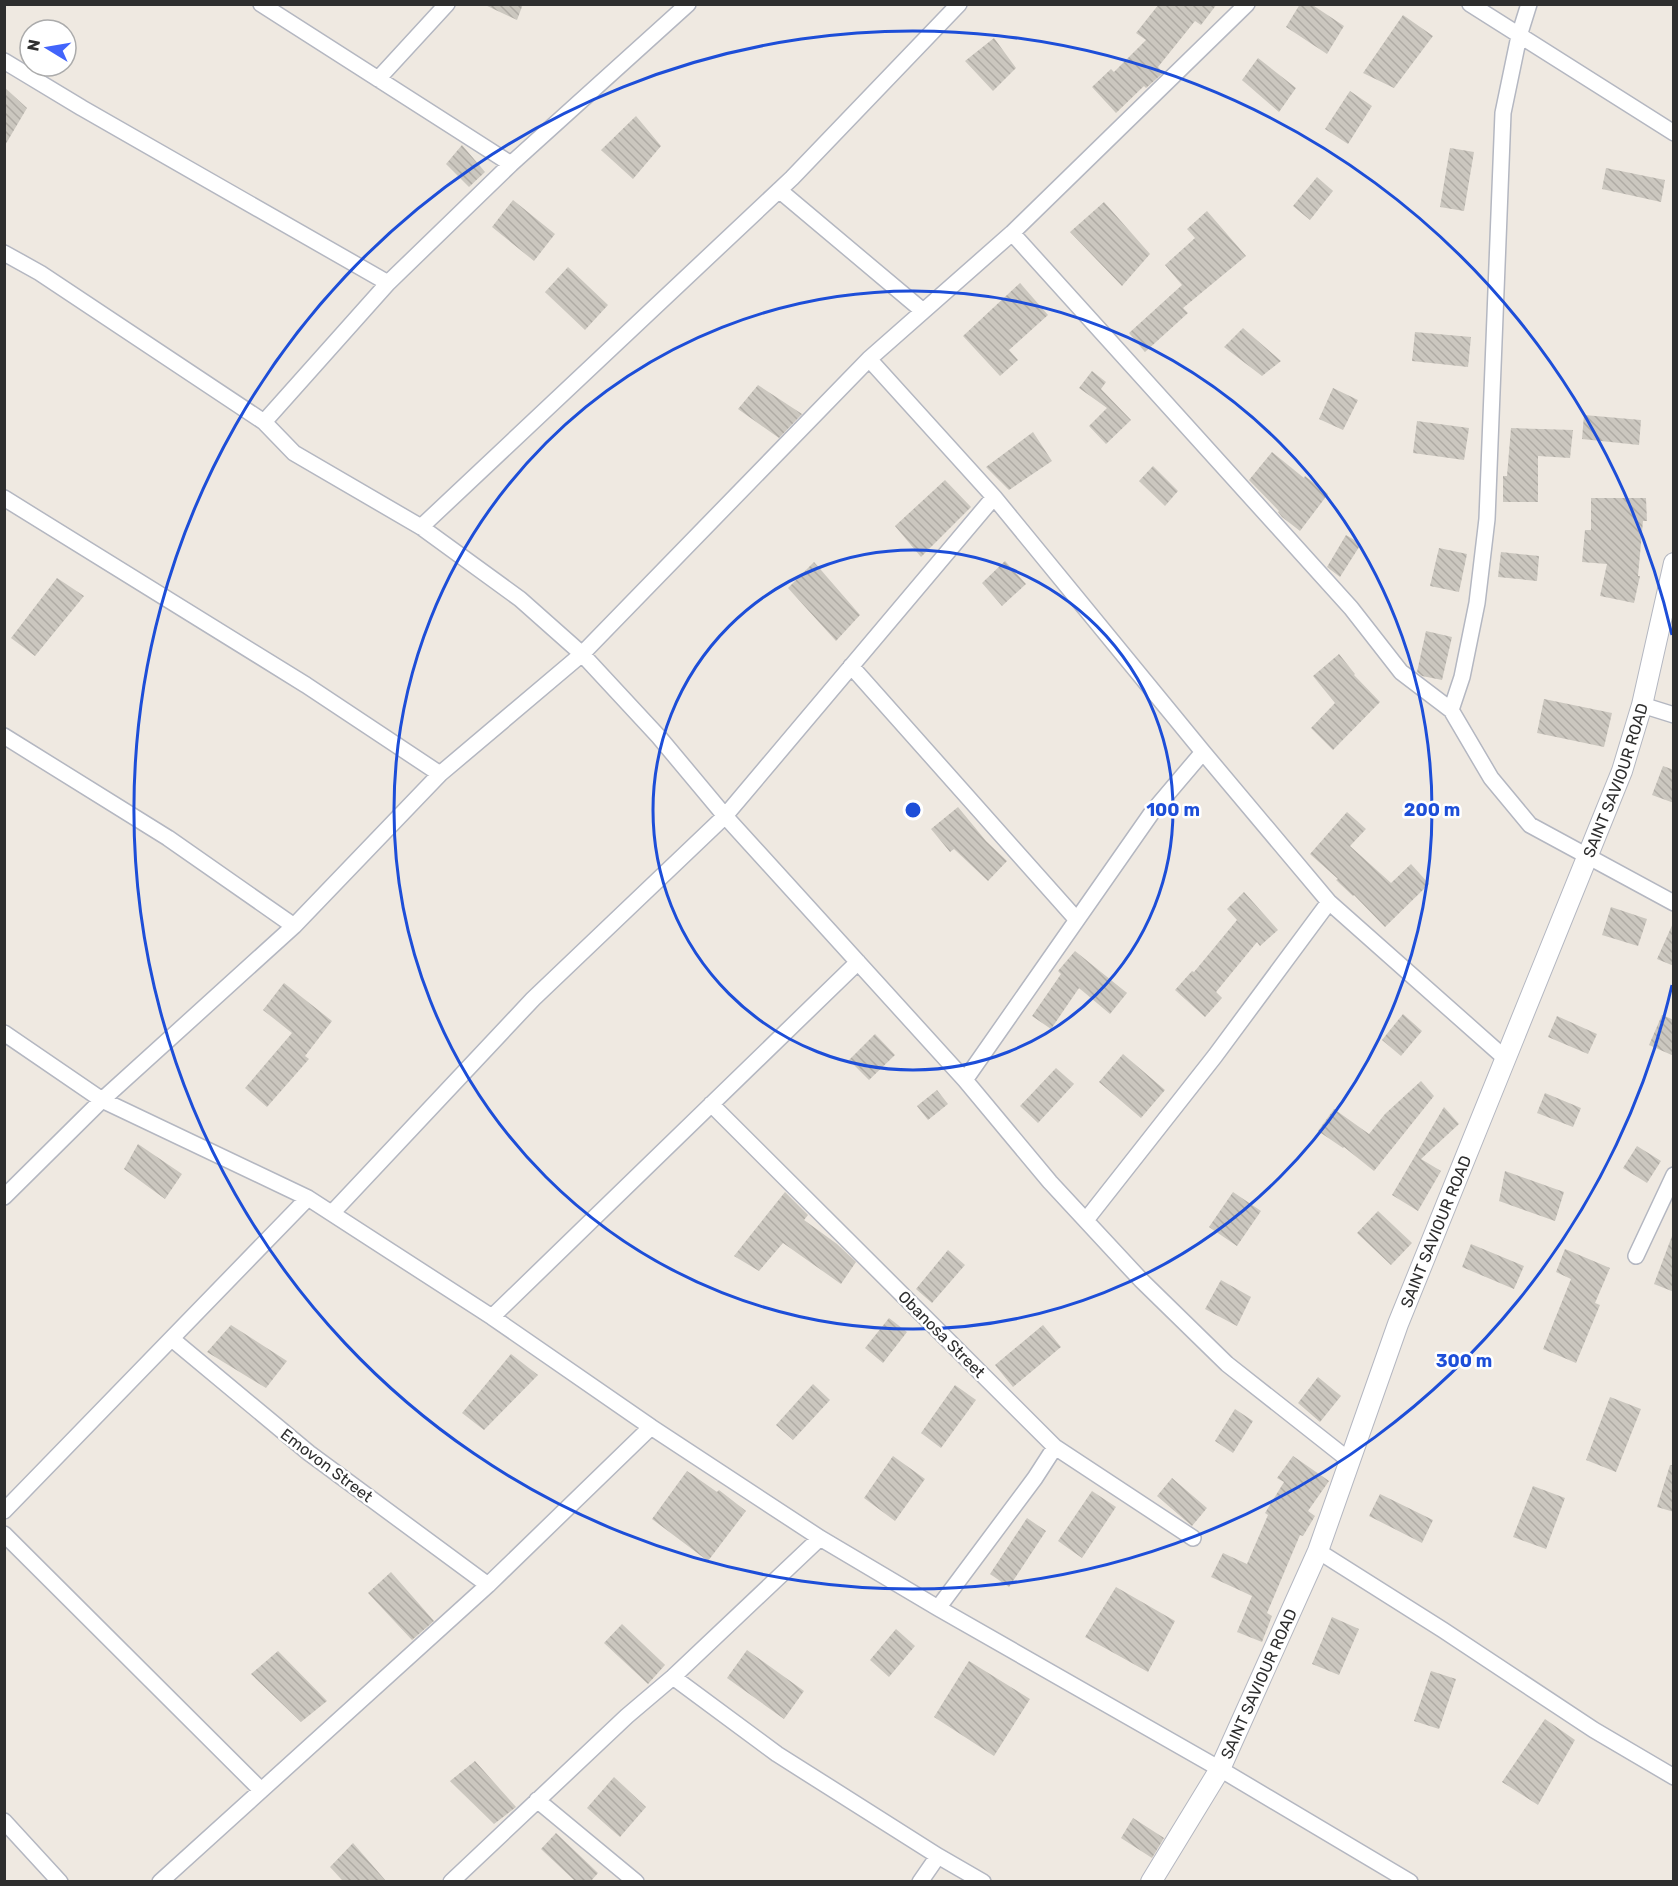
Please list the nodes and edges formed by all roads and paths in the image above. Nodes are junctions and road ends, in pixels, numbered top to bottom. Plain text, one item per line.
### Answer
1 (261, 4) edge
2 (447, 4) edge
3 (688, 4) edge
4 (959, 4) edge
5 (1248, 4) edge
6 (1470, 4) edge
7 (1529, 4) edge
8 (1519, 36) junction
9 (4, 61) edge
10 (378, 79) junction
11 (1674, 133) edge
12 (511, 164) junction
13 (779, 190) junction
14 (1012, 232) junction
15 (4, 253) edge
16 (387, 283) junction
17 (923, 311) junction
18 (869, 359) junction
19 (264, 422) junction
20 (994, 497) junction
21 (4, 498) edge
22 (421, 527) junction
23 (1674, 562) edge
24 (582, 654) junction
25 (851, 666) junction
26 (1642, 705) junction
27 (1451, 710) junction
28 (1674, 715) edge
29 (4, 736) edge
30 (1203, 753) junction
31 (440, 774) junction
32 (725, 816) junction
33 (1588, 857) junction
34 (1329, 902) junction
35 (1674, 903) edge
36 (1077, 920) junction
37 (294, 926) junction
38 (858, 963) junction
39 (4, 1033) edge
40 (1506, 1059) junction
41 (965, 1080) junction
42 (102, 1100) junction
43 (711, 1104) junction
44 (1674, 1175) edge
45 (4, 1197) edge
46 (308, 1198) junction
47 (332, 1213) junction
48 (1086, 1220) junction
49 (1636, 1256) dead end
50 (492, 1317) junction
51 (172, 1339) junction
52 (651, 1427) junction
53 (1055, 1447) junction
54 (1350, 1461) junction
55 (4, 1512) edge
56 (4, 1534) edge
57 (820, 1538) junction
58 (1193, 1538) dead end
59 (1318, 1551) junction
60 (488, 1585) junction
61 (938, 1608) junction
62 (673, 1677) junction
63 (1220, 1769) junction
64 (1674, 1777) edge
65 (261, 1790) junction
66 (537, 1800) junction
67 (4, 1821) edge
68 (938, 1856) junction
69 (60, 1881) edge
70 (160, 1881) edge
71 (451, 1881) edge
72 (636, 1881) edge
73 (920, 1881) edge
74 (983, 1881) edge
75 (1151, 1881) edge
76 (1410, 1881) edge

1 - 10 street
2 - 10 street
3 - 12 street
4 - 13 street
5 - 14 street
6 - 8 street
7 - 8 street
8 - 11 street
8 - 27 street
9 - 16 street
10 - 12 street
12 - 16 street
13 - 17 street
13 - 22 street
14 - 17 street
14 - 27 street
15 - 19 street
16 - 19 street
17 - 18 street
18 - 20 street
18 - 24 street
19 - 22 street
20 - 25 street
20 - 30 street
21 - 31 street
22 - 24 street
23 - 26 street, SAINT SAVIOUR ROAD
24 - 31 street
24 - 32 street
25 - 32 street
25 - 36 street
26 - 28 street
26 - 33 street, SAINT SAVIOUR ROAD
27 - 33 street
29 - 37 street
30 - 34 street
30 - 36 street
31 - 37 street
32 - 38 street
32 - 47 street
33 - 35 street
33 - 40 street, SAINT SAVIOUR ROAD
34 - 40 street
34 - 48 street
36 - 41 street
37 - 42 street
38 - 41 street
38 - 43 street
39 - 42 street
40 - 54 street, SAINT SAVIOUR ROAD
41 - 48 street
42 - 45 street
42 - 46 street
43 - 50 street
43 - 53 street, Obanosa Street
44 - 49 street
46 - 47 street
46 - 51 street
47 - 50 street
48 - 54 street
50 - 52 street
51 - 55 street
51 - 60 street, Emovon Street
52 - 57 street
52 - 60 street
53 - 58 street, Obanosa Street
53 - 61 street
54 - 59 street, SAINT SAVIOUR ROAD
56 - 65 street
57 - 61 street
57 - 62 street
59 - 63 street, SAINT SAVIOUR ROAD
59 - 64 street
60 - 65 street
61 - 63 street
62 - 66 street
62 - 68 street
63 - 75 street, SAINT SAVIOUR ROAD
63 - 76 street
65 - 70 street
66 - 71 street
66 - 72 street
67 - 69 street
68 - 73 street
68 - 74 street

